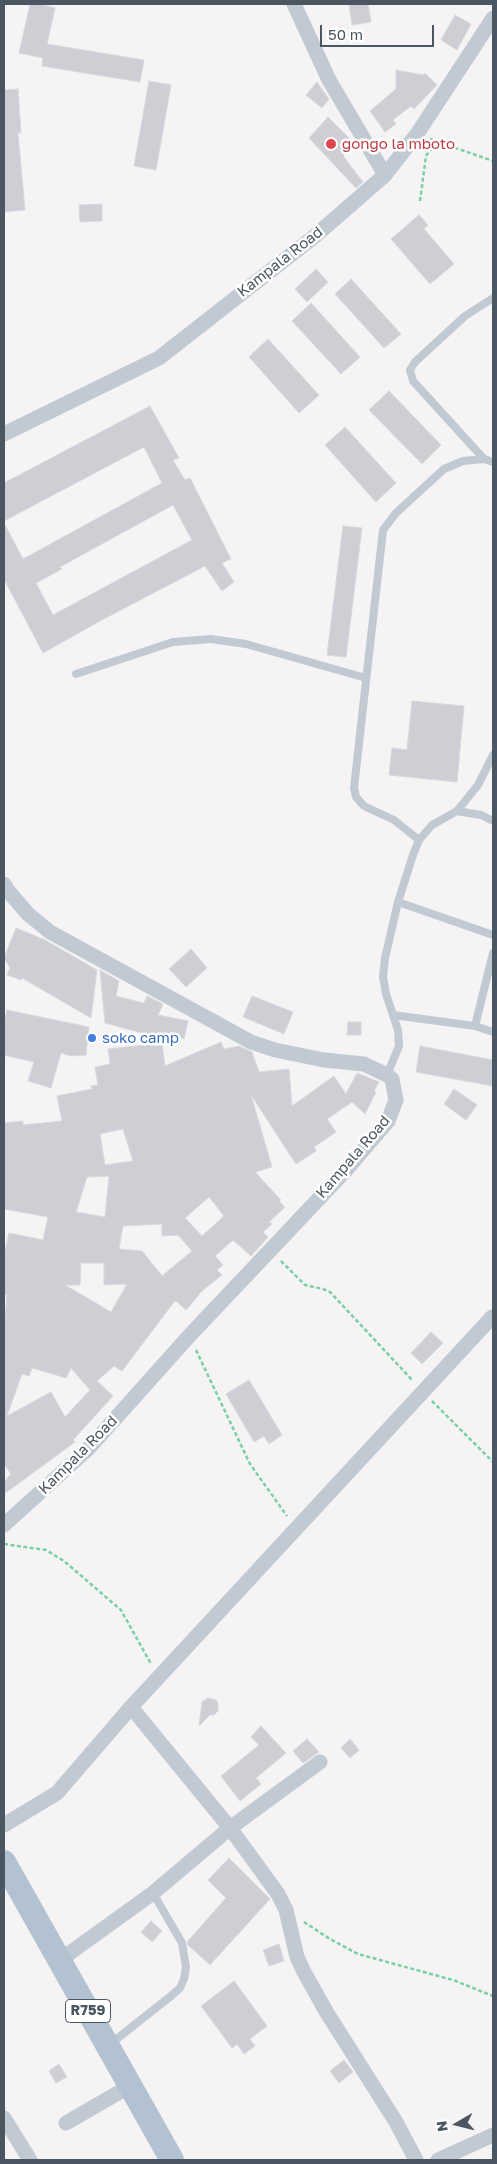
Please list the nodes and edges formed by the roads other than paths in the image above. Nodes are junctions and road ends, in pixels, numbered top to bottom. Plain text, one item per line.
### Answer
1 (294, 4) edge
2 (493, 18) edge
3 (386, 175) junction
4 (493, 298) edge
5 (4, 434) edge
6 (484, 459) junction
7 (493, 462) edge
8 (76, 674) dead end
9 (366, 678) junction
10 (493, 755) edge
11 (457, 811) junction
12 (493, 821) edge
13 (419, 840) junction
14 (4, 884) edge
15 (398, 902) junction
16 (493, 935) edge
17 (493, 953) edge
18 (393, 1015) junction
19 (475, 1026) junction
20 (493, 1032) edge
21 (387, 1075) junction
22 (492, 1318) edge
23 (4, 1525) edge
24 (131, 1707) junction
25 (320, 1762) dead end
26 (4, 1825) edge
27 (230, 1828) junction
28 (4, 1862) edge
29 (153, 1892) junction
30 (60, 1960) junction
31 (108, 2046) junction
32 (130, 2086) junction
33 (4, 2118) edge
34 (66, 2123) dead end
35 (493, 2135) edge
36 (30, 2160) edge
37 (172, 2160) edge
38 (416, 2160) edge
39 (438, 2160) edge

1 - 3 street
2 - 3 street, Kampala Road
3 - 5 street, Kampala Road
4 - 6 lane
6 - 7 lane
6 - 9 lane
8 - 9 lane
9 - 13 lane
10 - 11 lane
11 - 12 lane
11 - 13 lane
13 - 15 lane
14 - 21 street
15 - 16 lane
15 - 18 lane
17 - 19 lane
18 - 19 lane
18 - 21 lane
19 - 20 lane
21 - 23 street, Kampala Road
22 - 24 street
24 - 26 street
24 - 27 street
25 - 27 street
27 - 29 street
27 - 38 street
28 - 30 main road, R759
29 - 30 street
29 - 31 lane
30 - 31 main road, R759
31 - 32 main road, R759
32 - 34 street
32 - 37 main road, R759
33 - 36 street
35 - 39 street

